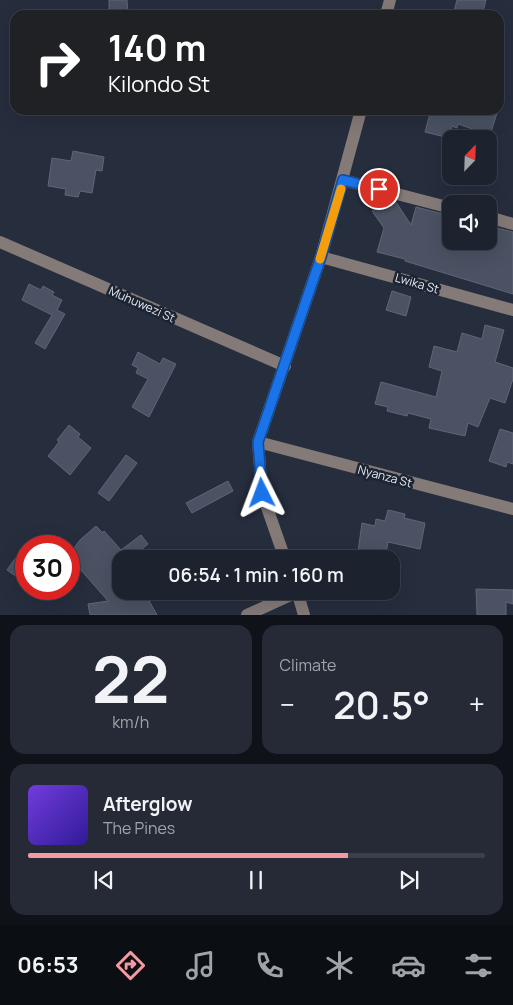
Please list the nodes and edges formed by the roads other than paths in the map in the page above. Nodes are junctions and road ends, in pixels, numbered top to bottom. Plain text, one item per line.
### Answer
1 (360, 115) edge
2 (343, 180) junction
3 (442, 206) edge
4 (497, 219) edge
5 (513, 224) edge
6 (0, 242) edge
7 (321, 257) junction
8 (513, 310) edge
9 (285, 366) junction
10 (258, 442) junction
11 (513, 509) edge
12 (282, 550) edge
13 (280, 600) edge
14 (299, 600) edge
15 (247, 615) edge
16 (304, 615) edge

1 - 2 street
2 - 3 street
2 - 7 street
4 - 5 street
6 - 9 street, Muhuwezi St
7 - 8 street, Lwika St
7 - 9 street
9 - 10 street
10 - 11 street, Nyanza St
10 - 12 street
13 - 15 street
14 - 16 street

